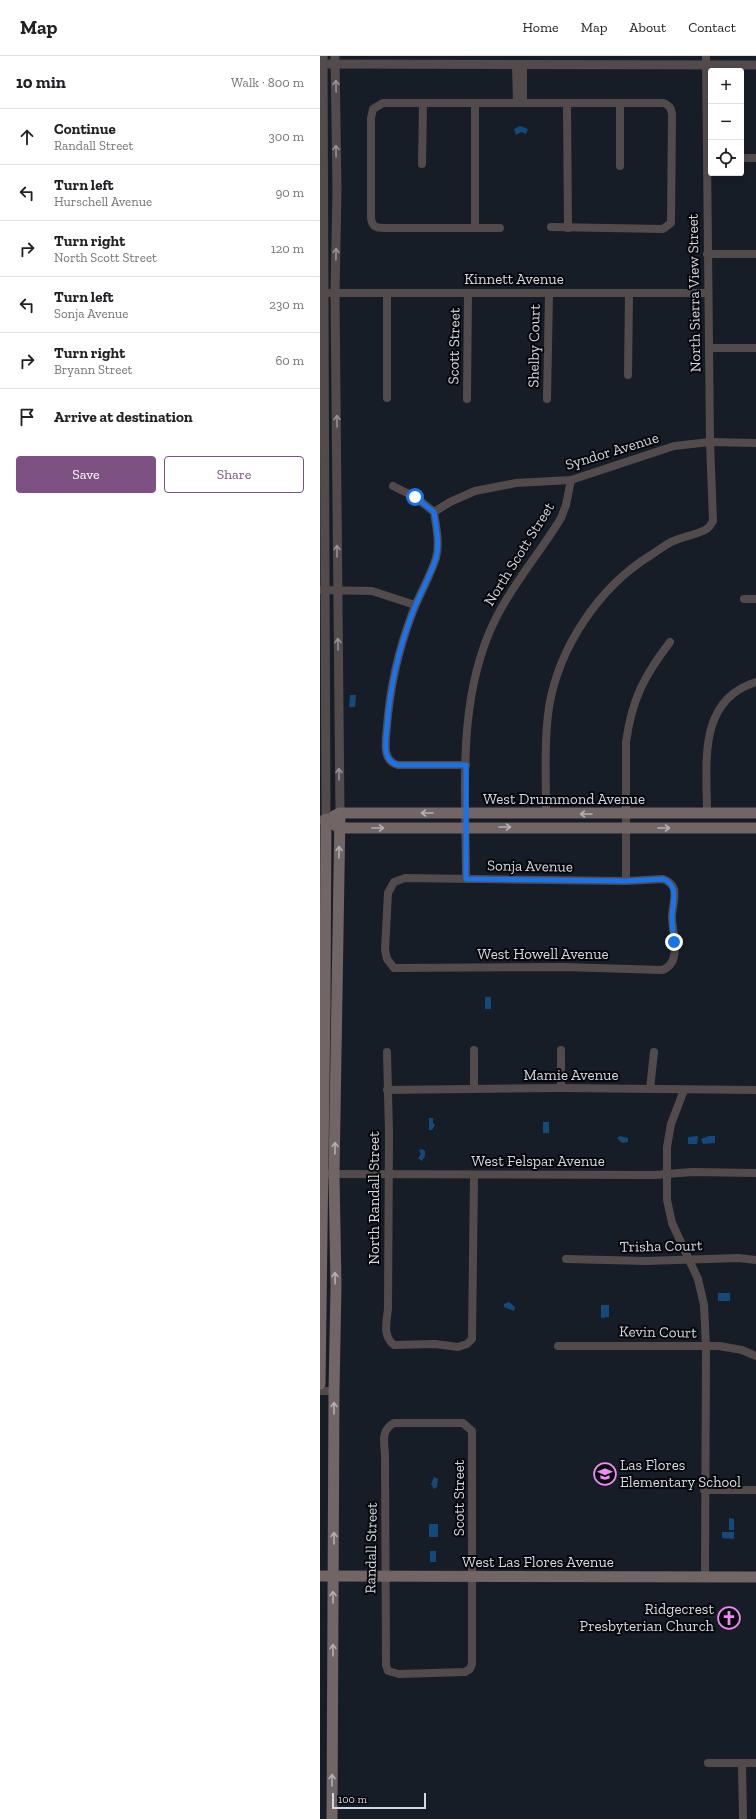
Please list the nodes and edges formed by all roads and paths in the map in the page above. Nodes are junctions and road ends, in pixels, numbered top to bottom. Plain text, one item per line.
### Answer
1 (335, 60) edge
2 (322, 61) edge
3 (706, 61) edge
4 (520, 64) junction
5 (756, 65) edge
6 (423, 103) junction
7 (475, 103) junction
8 (520, 103) junction
9 (567, 104) junction
10 (620, 104) junction
11 (708, 140) edge
12 (744, 158) edge
13 (756, 158) edge
14 (422, 164) dead end
15 (620, 166) dead end
16 (709, 176) edge
17 (551, 227) dead end
18 (475, 228) junction
19 (500, 228) dead end
20 (568, 228) junction
21 (707, 254) junction
22 (756, 254) edge
23 (321, 293) edge
24 (335, 293) junction
25 (387, 293) junction
26 (468, 293) junction
27 (629, 293) junction
28 (708, 293) junction
29 (549, 294) junction
30 (709, 348) junction
31 (756, 348) edge
32 (628, 375) dead end
33 (387, 398) dead end
34 (467, 399) dead end
35 (547, 399) dead end
36 (710, 442) junction
37 (756, 443) edge
38 (571, 480) junction
39 (393, 486) dead end
40 (434, 512) junction
41 (322, 590) edge
42 (337, 590) junction
43 (744, 599) dead end
44 (756, 599) edge
45 (415, 605) junction
46 (670, 642) dead end
47 (322, 675) edge
48 (756, 682) edge
49 (466, 765) junction
50 (707, 812) junction
51 (340, 813) junction
52 (466, 813) junction
53 (546, 813) junction
54 (756, 813) edge
55 (625, 814) junction
56 (323, 820) edge
57 (339, 828) junction
58 (466, 828) junction
59 (625, 828) junction
60 (756, 828) edge
61 (466, 879) junction
62 (626, 881) junction
63 (671, 963) joint
64 (410, 968) joint
65 (323, 1007) edge
66 (474, 1050) dead end
67 (561, 1050) dead end
68 (387, 1052) dead end
69 (654, 1052) dead end
70 (474, 1088) junction
71 (561, 1088) junction
72 (650, 1089) junction
73 (387, 1090) junction
74 (684, 1090) junction
75 (756, 1090) edge
76 (756, 1173) edge
77 (326, 1174) edge
78 (666, 1174) junction
79 (388, 1175) junction
80 (474, 1176) junction
81 (566, 1259) dead end
82 (690, 1260) junction
83 (756, 1260) edge
84 (558, 1346) dead end
85 (706, 1347) junction
86 (756, 1356) edge
87 (320, 1384) edge
88 (320, 1391) edge
89 (334, 1391) junction
90 (389, 1426) joint
91 (704, 1490) junction
92 (756, 1490) edge
93 (320, 1576) edge
94 (333, 1577) junction
95 (385, 1577) junction
96 (472, 1577) junction
97 (705, 1577) junction
98 (756, 1577) edge
99 (470, 1669) joint
100 (708, 1763) dead end
101 (742, 1763) junction
102 (756, 1763) edge
103 (332, 1819) edge
104 (743, 1819) edge

1 - 2 street
1 - 4 street
24 -> 1 street
2 - 23 street
3 - 4 street
3 - 5 street
3 - 11 street, North Sierra View Street
4 - 8 street
6 - 7 street
6 - 14 street
6 - 18 street
7 - 8 street
7 - 18 street
8 - 9 street
9 - 10 street
9 - 20 street
10 - 15 street
10 - 20 street
12 - 13 street
16 - 21 street, North Sierra View Street
17 - 20 street
18 - 19 street
21 - 22 street
21 - 28 street, North Sierra View Street
23 - 24 street, Kinnett Avenue
23 - 41 street
24 - 25 street, Kinnett Avenue
42 -> 24 street
25 - 26 street, Kinnett Avenue
25 - 33 street
26 - 29 street, Kinnett Avenue
26 - 34 street, Scott Street
27 - 28 street, Kinnett Avenue
27 - 29 street, Kinnett Avenue
27 - 32 street
28 - 30 street, North Sierra View Street
29 - 35 street, Shelby Court
30 - 31 street
30 - 36 street, North Sierra View Street
36 - 37 street, Syndor Avenue
36 - 38 street, Syndor Avenue
36 - 53 street, North Sierra View Street
38 - 40 street, Syndor Avenue
38 - 49 street, North Scott Street
39 - 40 street
40 - 45 street
41 - 42 street
41 - 47 street
42 - 45 street
51 -> 42 street
43 - 44 street
45 - 49 street
46 - 55 street
47 - 56 street
48 - 50 street
49 - 52 street, North Scott Street
50 - 54 main road, West Drummond Avenue
50 - 55 main road, West Drummond Avenue
52 -> 51 main road, West Drummond Avenue
51 - 56 main road, West Drummond Avenue
51 - 57 main road
52 - 53 main road, West Drummond Avenue
52 - 58 street, North Scott Street
55 -> 53 main road, West Drummond Avenue
55 - 59 street
56 - 57 main road
56 - 65 main road
57 -> 58 main road, West Drummond Avenue
77 -> 57 main road
58 -> 59 main road, West Drummond Avenue
58 - 61 street, North Scott Street
59 -> 60 main road, West Drummond Avenue
59 - 62 street
61 - 62 street, Sonja Avenue
61 - 64 street, Sonja Avenue
62 - 63 street, Sonja Avenue
63 - 64 street, West Howell Avenue
65 - 77 main road
66 - 70 street
67 - 71 street
68 - 73 street, North Randall Street
69 - 72 street
70 - 71 street, Mamie Avenue
70 - 73 street, Mamie Avenue
71 - 72 street, Mamie Avenue
72 - 74 street, Mamie Avenue
73 - 79 street, North Randall Street
74 - 75 street, Mamie Avenue
74 - 78 street
76 - 78 street, West Felspar Avenue
77 - 79 street, West Felspar Avenue
77 - 87 main road
89 -> 77 main road
78 - 80 street, West Felspar Avenue
78 - 82 street
79 - 80 street, West Felspar Avenue
79 - 80 street, North Randall Street
81 - 82 street, Trisha Court
82 - 83 street, Trisha Court
82 - 85 street
84 - 85 street, Kevin Court
85 - 86 street, Kevin Court
85 - 91 street
88 - 89 street
94 -> 89 main road
90 - 95 street, Randall Street
90 - 96 street, Scott Street
91 - 92 street
91 - 97 street
93 - 94 main road, West Las Flores Avenue
94 - 95 main road, West Las Flores Avenue
103 -> 94 main road
95 - 96 main road, West Las Flores Avenue
95 - 99 street, Randall Street
96 - 97 main road, West Las Flores Avenue
96 - 99 street, Scott Street
97 - 98 main road, West Las Flores Avenue
100 - 101 street
101 - 102 street
101 - 104 street

